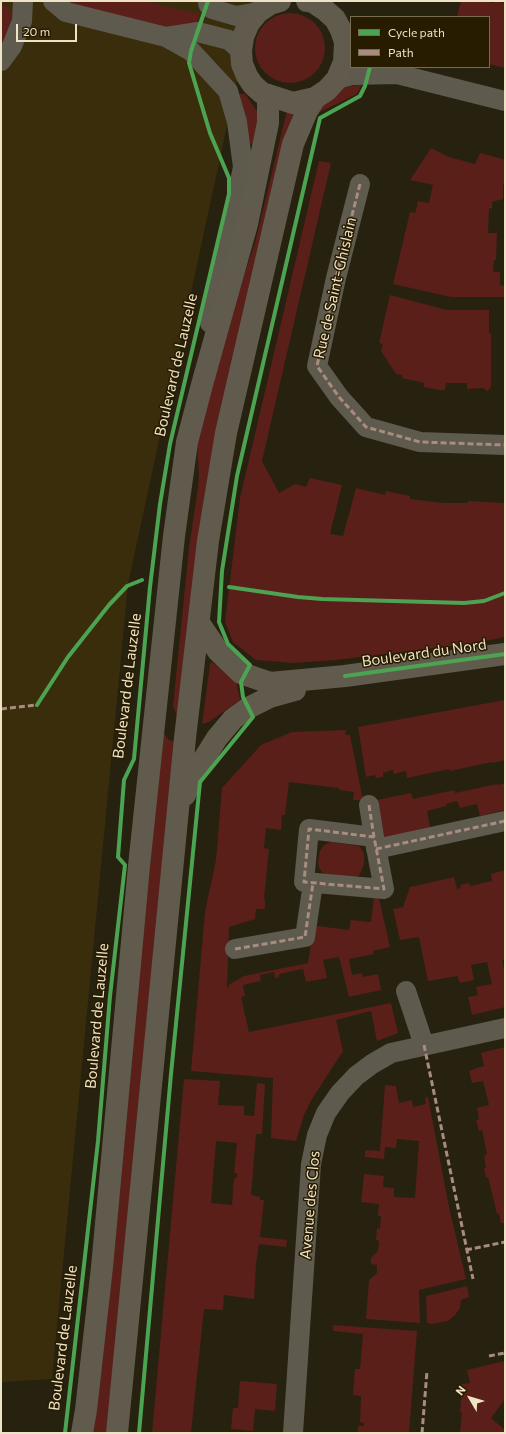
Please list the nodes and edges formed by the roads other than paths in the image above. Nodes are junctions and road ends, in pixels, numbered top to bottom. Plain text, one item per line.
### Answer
1 (23, 1) edge
2 (53, 1) edge
3 (280, 1) edge
4 (307, 1) edge
5 (206, 2) edge
6 (335, 10) edge
7 (258, 12) junction
8 (166, 37) junction
9 (348, 44) edge
10 (241, 50) junction
11 (1, 61) edge
12 (392, 70) edge
13 (337, 79) junction
14 (268, 95) junction
15 (315, 98) junction
16 (505, 101) edge
17 (360, 184) dead end
18 (203, 381) junction
19 (505, 445) edge
20 (199, 623) junction
21 (505, 654) edge
22 (159, 676) junction
23 (345, 676) junction
24 (185, 738) junction
25 (217, 738) junction
26 (369, 804) dead end
27 (179, 808) junction
28 (505, 821) edge
29 (375, 843) junction
30 (313, 883) junction
31 (235, 949) dead end
32 (406, 990) dead end
33 (505, 1028) edge
34 (424, 1045) junction
35 (82, 1433) edge
36 (117, 1433) edge
37 (293, 1433) edge

1 - 11 street
2 - 8 street
3 - 7 main road
4 - 6 main road
5 - 7 street
6 - 9 main road
7 - 10 main road
8 - 10 street
8 - 18 street
9 - 13 main road
10 - 14 main road
12 - 13 street
12 - 16 street
13 - 15 main road
14 - 15 main road
14 - 18 main road, Boulevard de Lauzelle
15 - 20 main road
17 - 19 street, Rue de Saint-Ghislain
18 - 22 main road, Boulevard de Lauzelle
20 - 23 main road, Boulevard du Nord
20 - 24 main road
21 - 23 main road, Boulevard du Nord
22 - 24 main road
22 - 35 main road, Boulevard de Lauzelle
23 - 25 main road, Boulevard du Nord
24 - 25 main road
24 - 27 main road
25 - 27 main road, Boulevard du Nord
26 - 29 street
27 - 36 main road
28 - 29 street
29 - 30 street
29 - 30 street
30 - 31 street
32 - 34 street
33 - 34 street, Avenue des Clos
34 - 37 street, Avenue des Clos

